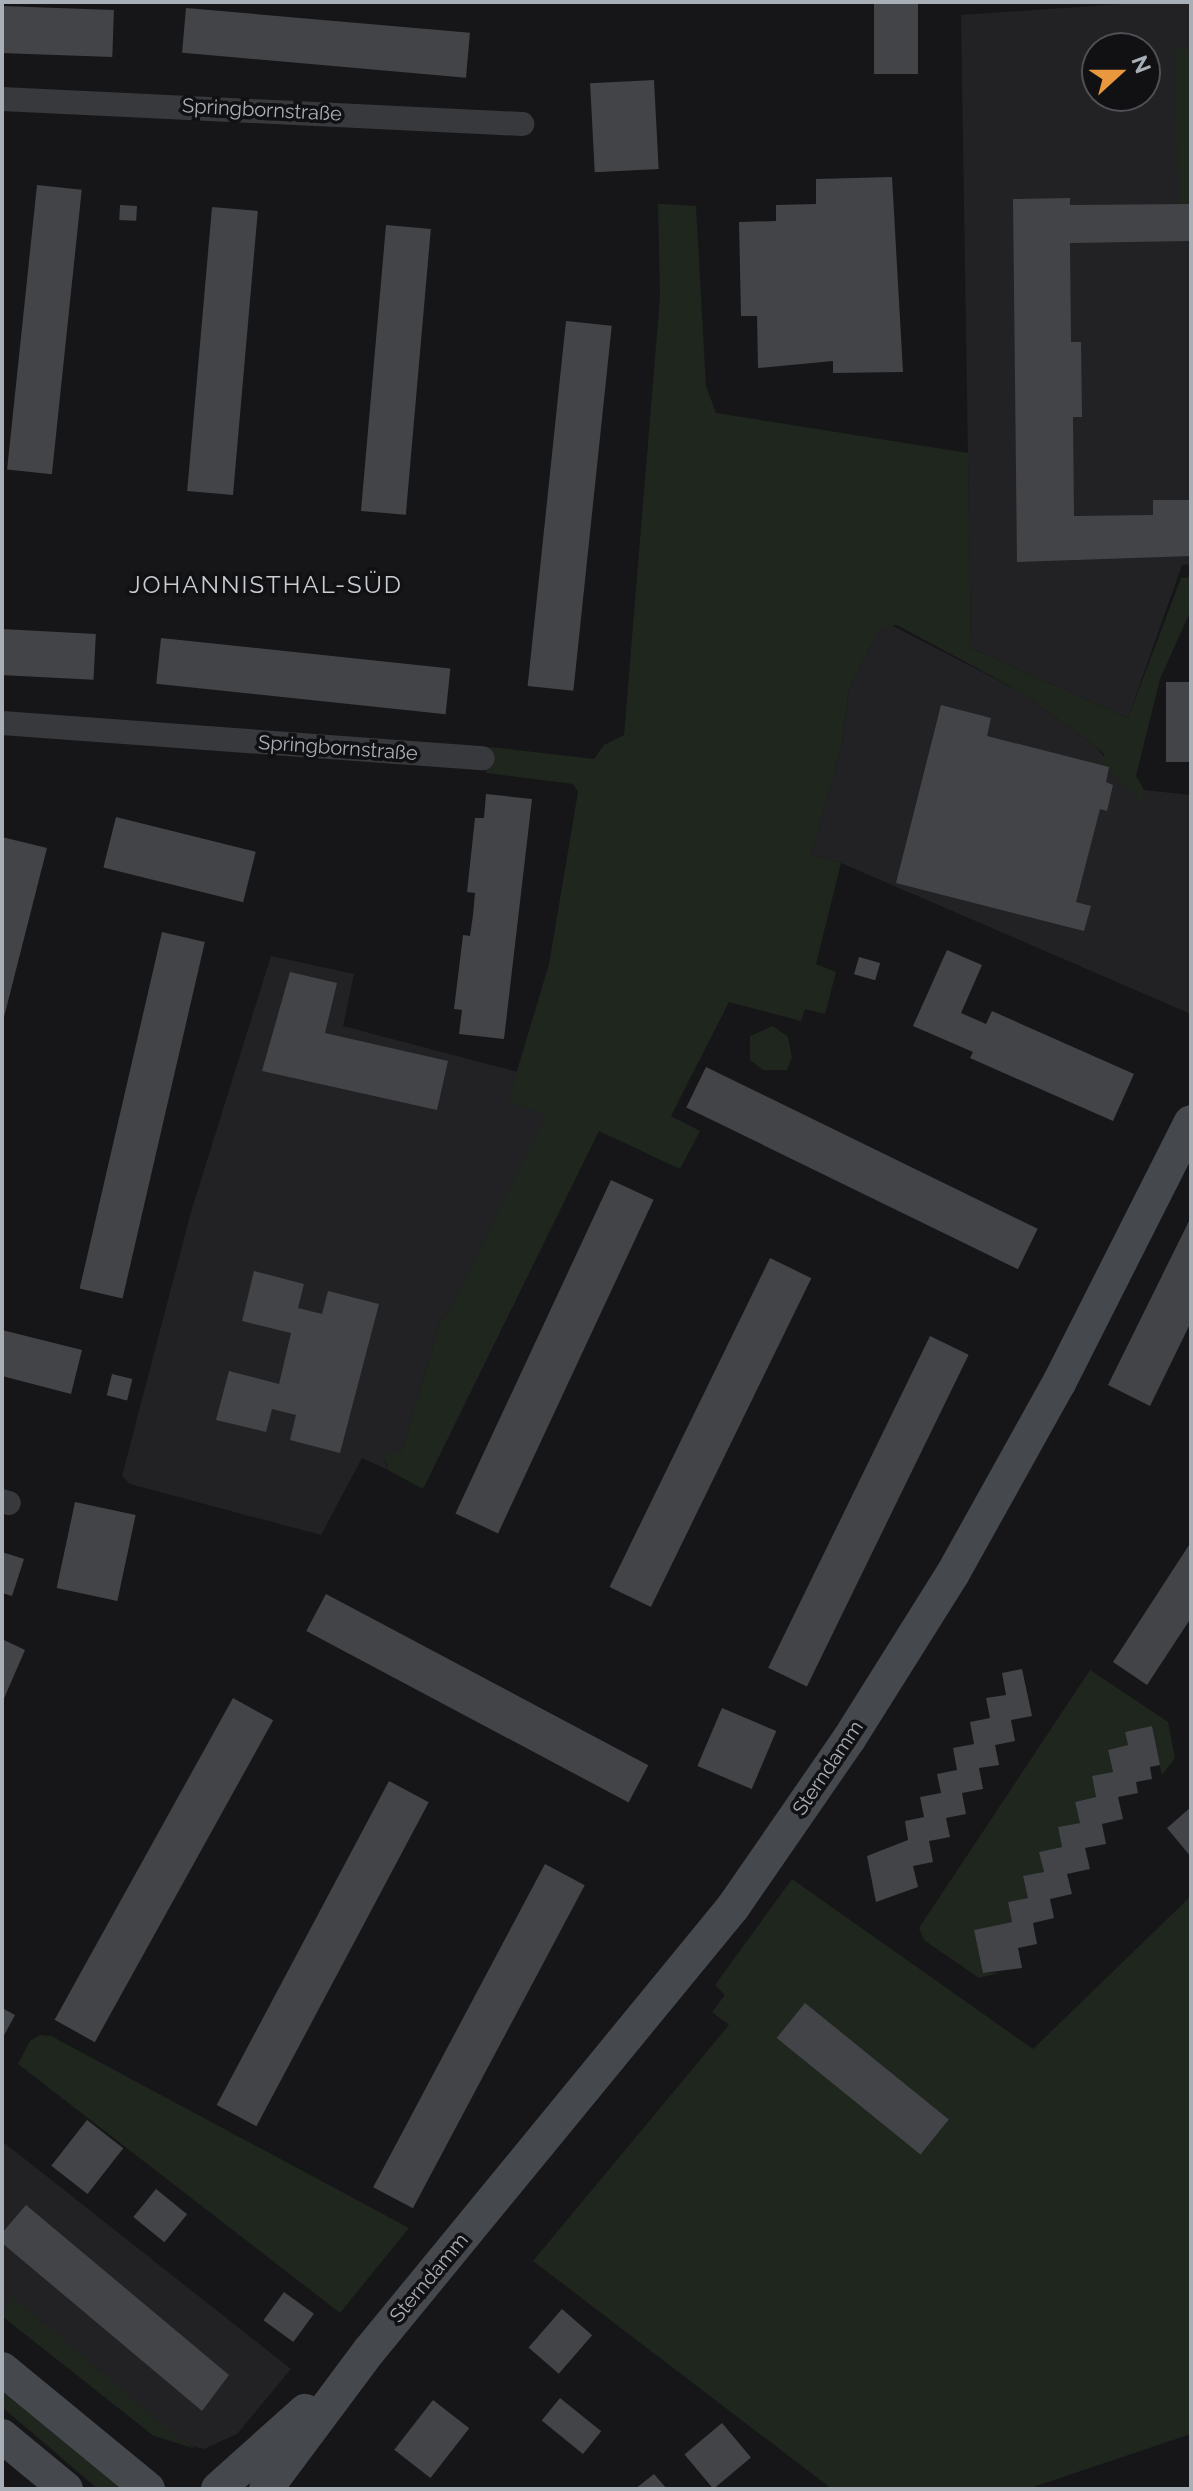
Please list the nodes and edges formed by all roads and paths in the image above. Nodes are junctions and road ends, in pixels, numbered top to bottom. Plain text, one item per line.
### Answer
1 (2, 99) edge
2 (522, 124) dead end
3 (2, 723) edge
4 (483, 758) dead end
5 (1191, 1122) edge
6 (369, 2351) junction
7 (2, 2369) edge
8 (2, 2436) edge
9 (66, 2489) edge
10 (148, 2489) edge
11 (218, 2489) edge
12 (266, 2489) edge

1 - 2 street, Springbornstraße
3 - 4 street, Springbornstraße
5 - 6 street, Sterndamm
6 - 11 street, Sterndamm
6 - 12 street, Sterndamm
7 - 10 street
8 - 9 street

